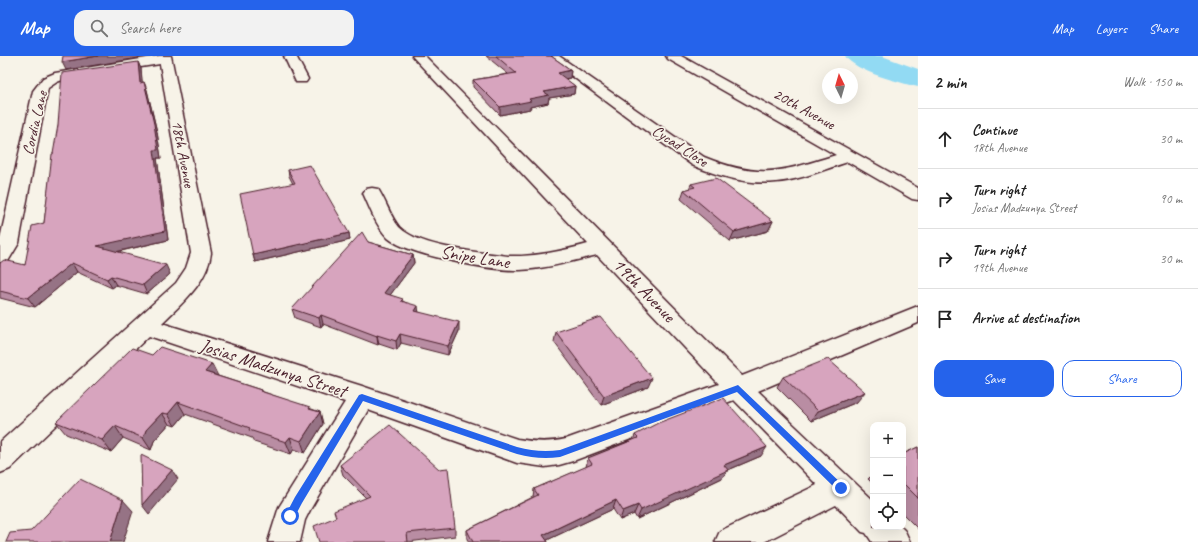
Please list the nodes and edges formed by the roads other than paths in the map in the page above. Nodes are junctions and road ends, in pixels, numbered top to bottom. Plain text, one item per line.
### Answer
1 (290, 56) edge
2 (418, 56) edge
3 (551, 56) edge
4 (672, 56) edge
5 (165, 58) edge
6 (301, 78) dead end
7 (850, 156) junction
8 (372, 193) dead end
9 (918, 194) edge
10 (603, 247) junction
11 (0, 258) edge
12 (918, 314) edge
13 (145, 326) junction
14 (738, 388) junction
15 (362, 397) junction
16 (0, 460) edge
17 (841, 488) junction
18 (870, 518) edge
19 (882, 530) edge
20 (284, 542) edge
21 (730, 542) edge
22 (894, 542) edge

1 - 6 street
2 - 10 street, 19th Avenue
3 - 7 street, Cycad Close
4 - 7 street, 20th Avenue
5 - 11 street, Cordia Lane
5 - 13 street, 18th Avenue
7 - 9 street, 20th Avenue
8 - 10 street, Snipe Lane
10 - 14 street, 19th Avenue
12 - 14 street, Josias Madzunya Street
13 - 15 street, Josias Madzunya Street
13 - 16 street
14 - 15 street, Josias Madzunya Street
14 - 17 street, 19th Avenue
15 - 20 street
17 - 18 street, 19th Avenue
17 - 21 street
19 - 22 street

